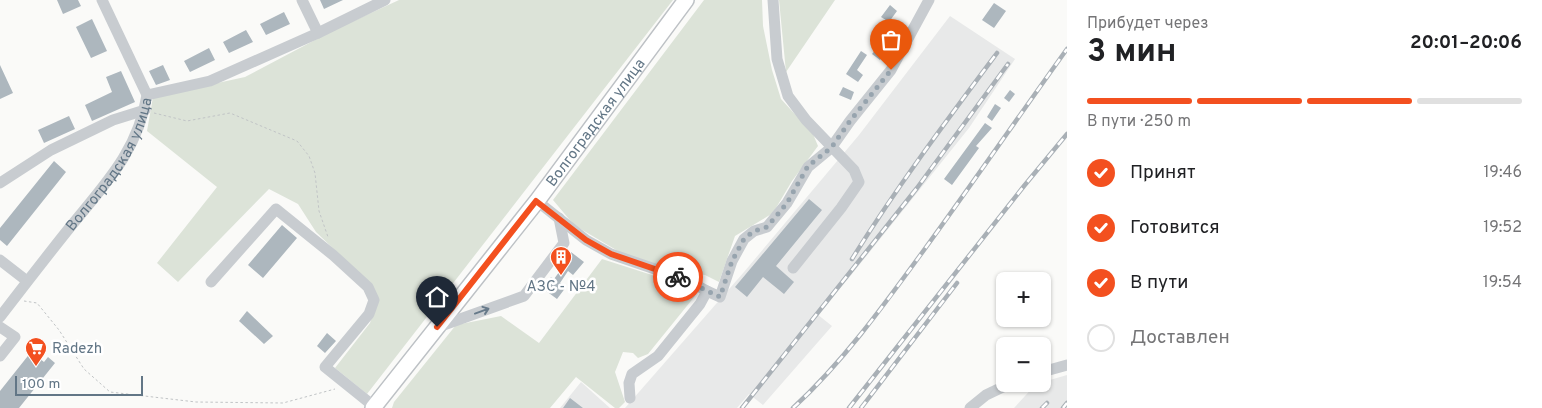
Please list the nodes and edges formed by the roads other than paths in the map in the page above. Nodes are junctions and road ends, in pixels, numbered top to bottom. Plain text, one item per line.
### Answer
1 (102, 0) edge
2 (302, 0) edge
3 (385, 0) edge
4 (686, 0) edge
5 (772, 0) edge
6 (930, 0) edge
7 (318, 33) junction
8 (147, 95) junction
9 (145, 110) junction
10 (831, 148) junction
11 (0, 183) edge
12 (536, 201) junction
13 (559, 218) junction
14 (0, 260) edge
15 (793, 268) dead end
16 (27, 282) junction
17 (212, 282) dead end
18 (707, 291) junction
19 (0, 317) edge
20 (0, 326) edge
21 (437, 327) junction
22 (0, 356) edge
23 (1067, 365) edge
24 (1051, 369) edge
25 (996, 390) edge
26 (630, 398) dead end
27 (374, 408) edge
28 (970, 408) edge

1 - 8 street
2 - 7 street
3 - 7 street, Волгоградская улица
4 - 12 main road, Волгоградская улица
5 - 10 street
6 - 10 street
7 - 8 street, Волгоградская улица
8 - 9 street, Волгоградская улица
9 - 11 street
9 - 16 street, Волгоградская улица
10 - 15 street
10 - 18 street
12 - 13 street
12 - 21 main road, Волгоградская улица
13 - 18 street
21 -> 13 street
14 - 16 street
16 - 19 street, Волгоградская улица
17 - 27 street
18 - 26 street
20 - 22 street
21 - 27 main road, Волгоградская улица
23 - 24 street
25 - 28 street

